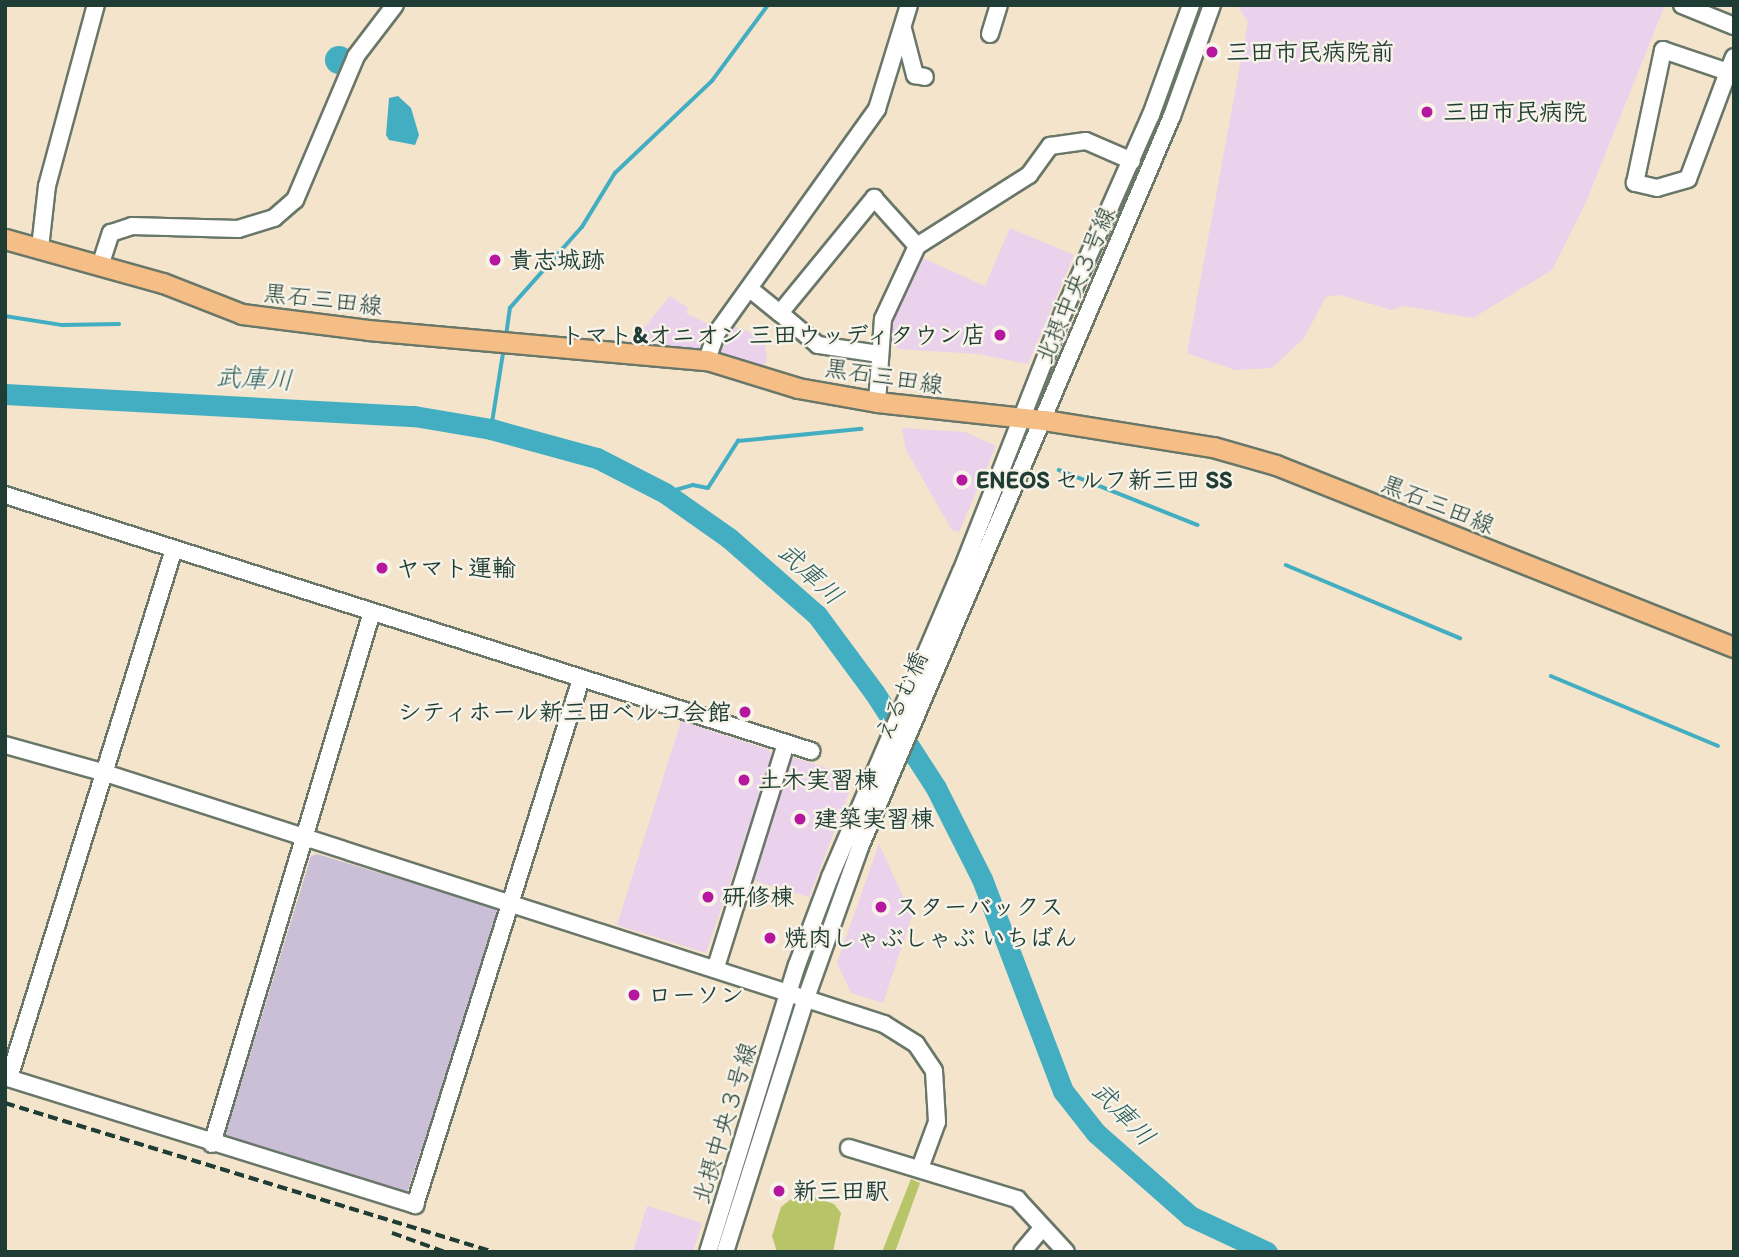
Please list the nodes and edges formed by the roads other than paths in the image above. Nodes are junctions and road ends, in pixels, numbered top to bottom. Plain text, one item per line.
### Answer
1 (96, 5) edge
2 (395, 5) edge
3 (909, 5) edge
4 (999, 5) edge
5 (1191, 5) edge
6 (1212, 5) edge
7 (1682, 5) edge
8 (1734, 26) edge
9 (903, 27) junction
10 (990, 34) dead end
11 (1732, 68) edge
12 (925, 77) dead end
13 (1132, 161) junction
14 (5, 239) edge
15 (917, 246) junction
16 (40, 248) junction
17 (100, 266) junction
18 (750, 289) junction
19 (780, 313) junction
20 (879, 354) junction
21 (707, 360) junction
22 (877, 402) junction
23 (1022, 418) junction
24 (1044, 420) junction
25 (5, 495) edge
26 (174, 549) junction
27 (961, 572) joint
28 (977, 582) joint
29 (372, 612) junction
30 (1734, 647) edge
31 (581, 679) junction
32 (786, 744) junction
33 (5, 745) edge
34 (811, 751) dead end
35 (102, 772) junction
36 (859, 811) joint
37 (867, 829) joint
38 (305, 837) junction
39 (509, 902) junction
40 (716, 967) junction
41 (790, 992) junction
42 (806, 998) junction
43 (7, 1078) edge
44 (212, 1144) junction
45 (849, 1148) dead end
46 (920, 1168) junction
47 (1041, 1229) junction
48 (708, 1252) edge
49 (725, 1252) edge
50 (1022, 1252) edge
51 (1066, 1252) edge

1 - 16 street
2 - 17 street
3 - 9 street
4 - 10 street
5 - 13 street, 北摂中央３号線
6 - 24 street, 北摂中央３号線
7 - 8 street
9 - 12 street
9 - 18 street
11 - 11 street
13 - 15 street
13 - 23 street, 北摂中央３号線
14 - 16 main road, 黒石三田線
15 - 19 street
15 - 20 street
16 - 17 main road, 黒石三田線
17 - 21 main road, 黒石三田線
18 - 19 street
18 - 21 street
19 - 20 street
20 - 22 street
21 - 22 main road, 黒石三田線
22 - 23 main road, 黒石三田線
23 - 24 main road, 黒石三田線
23 - 27 street, 北摂中央３号線
24 - 28 street, 北摂中央３号線
24 - 30 main road, 黒石三田線
25 - 26 street
26 - 29 street
26 - 35 street
27 - 36 street, えるむ橋
28 - 37 street, えるむ橋
29 - 31 street
29 - 38 street
31 - 32 street
31 - 39 street
32 - 34 street
32 - 40 street
33 - 35 street
35 - 38 street
35 - 43 street
36 - 41 street, 北摂中央３号線
37 - 42 street, 北摂中央３号線
38 - 39 street
38 - 44 street
39 - 40 street
39 - 44 street
40 - 41 street
41 - 42 street
41 - 48 street, 北摂中央３号線
42 - 46 street
42 - 49 street, 北摂中央３号線
43 - 44 street
45 - 46 street
46 - 47 street
47 - 50 street
47 - 51 street

